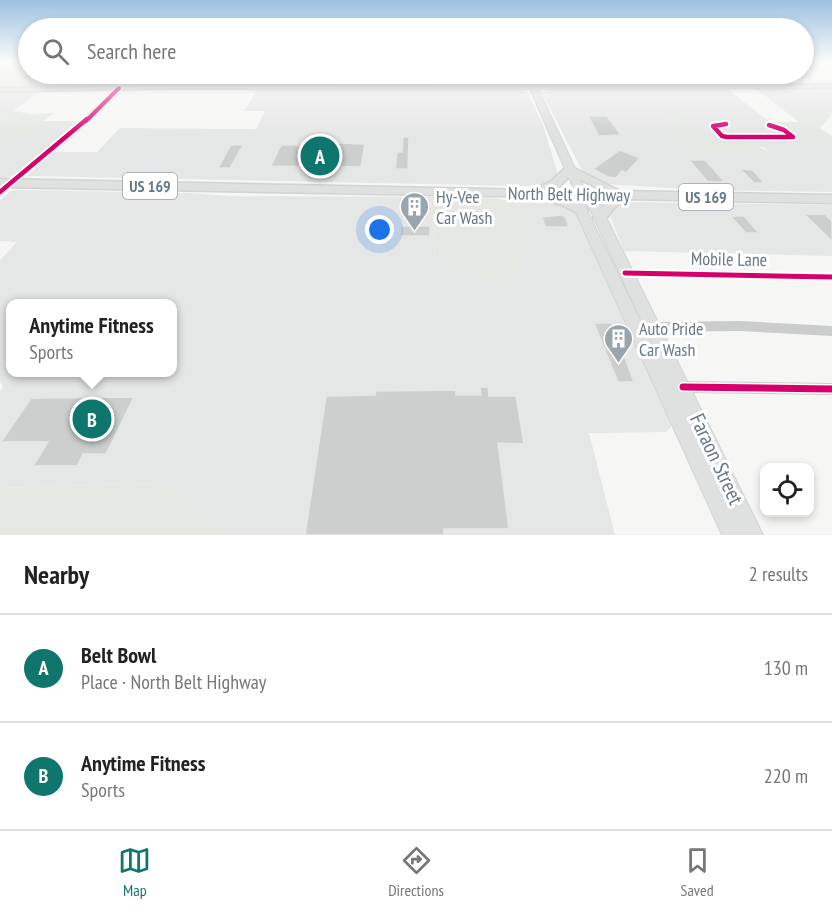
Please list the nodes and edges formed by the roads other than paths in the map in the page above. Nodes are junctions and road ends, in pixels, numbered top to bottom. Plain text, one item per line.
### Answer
1 (533, 87) junction
2 (543, 87) edge
3 (119, 88) junction
4 (0, 90) edge
5 (726, 124) dead end
6 (770, 125) dead end
7 (570, 169) junction
8 (5, 183) edge
9 (0, 192) edge
10 (535, 194) junction
11 (581, 194) junction
12 (623, 195) junction
13 (832, 199) edge
14 (581, 210) junction
15 (600, 218) junction
16 (625, 273) junction
17 (832, 277) edge
18 (652, 327) junction
19 (832, 331) edge
20 (683, 387) junction
21 (832, 389) edge
22 (733, 535) edge
23 (752, 535) edge

1 - 2 main road
1 - 3 main road
1 - 7 main road, Faraon Street
3 - 4 main road
3 - 8 street
5 - 6 street
7 - 10 main road
7 - 11 main road, Faraon Street
7 - 12 main road
8 - 9 street
8 - 10 main road, North Belt Highway / US 169
10 - 11 main road, North Belt Highway / US 169
10 - 14 main road
11 - 12 main road, North Belt Highway / US 169
11 - 14 main road, Faraon Street
11 - 15 main road, Faraon Street
12 - 13 main road, North Belt Highway / US 169
12 - 15 main road
14 - 22 main road, Faraon Street
15 - 16 main road, Faraon Street
16 - 17 street, Mobile Lane
16 - 18 main road, Faraon Street
18 - 19 street
18 - 20 main road, Faraon Street
20 - 21 street
20 - 23 main road, Faraon Street

